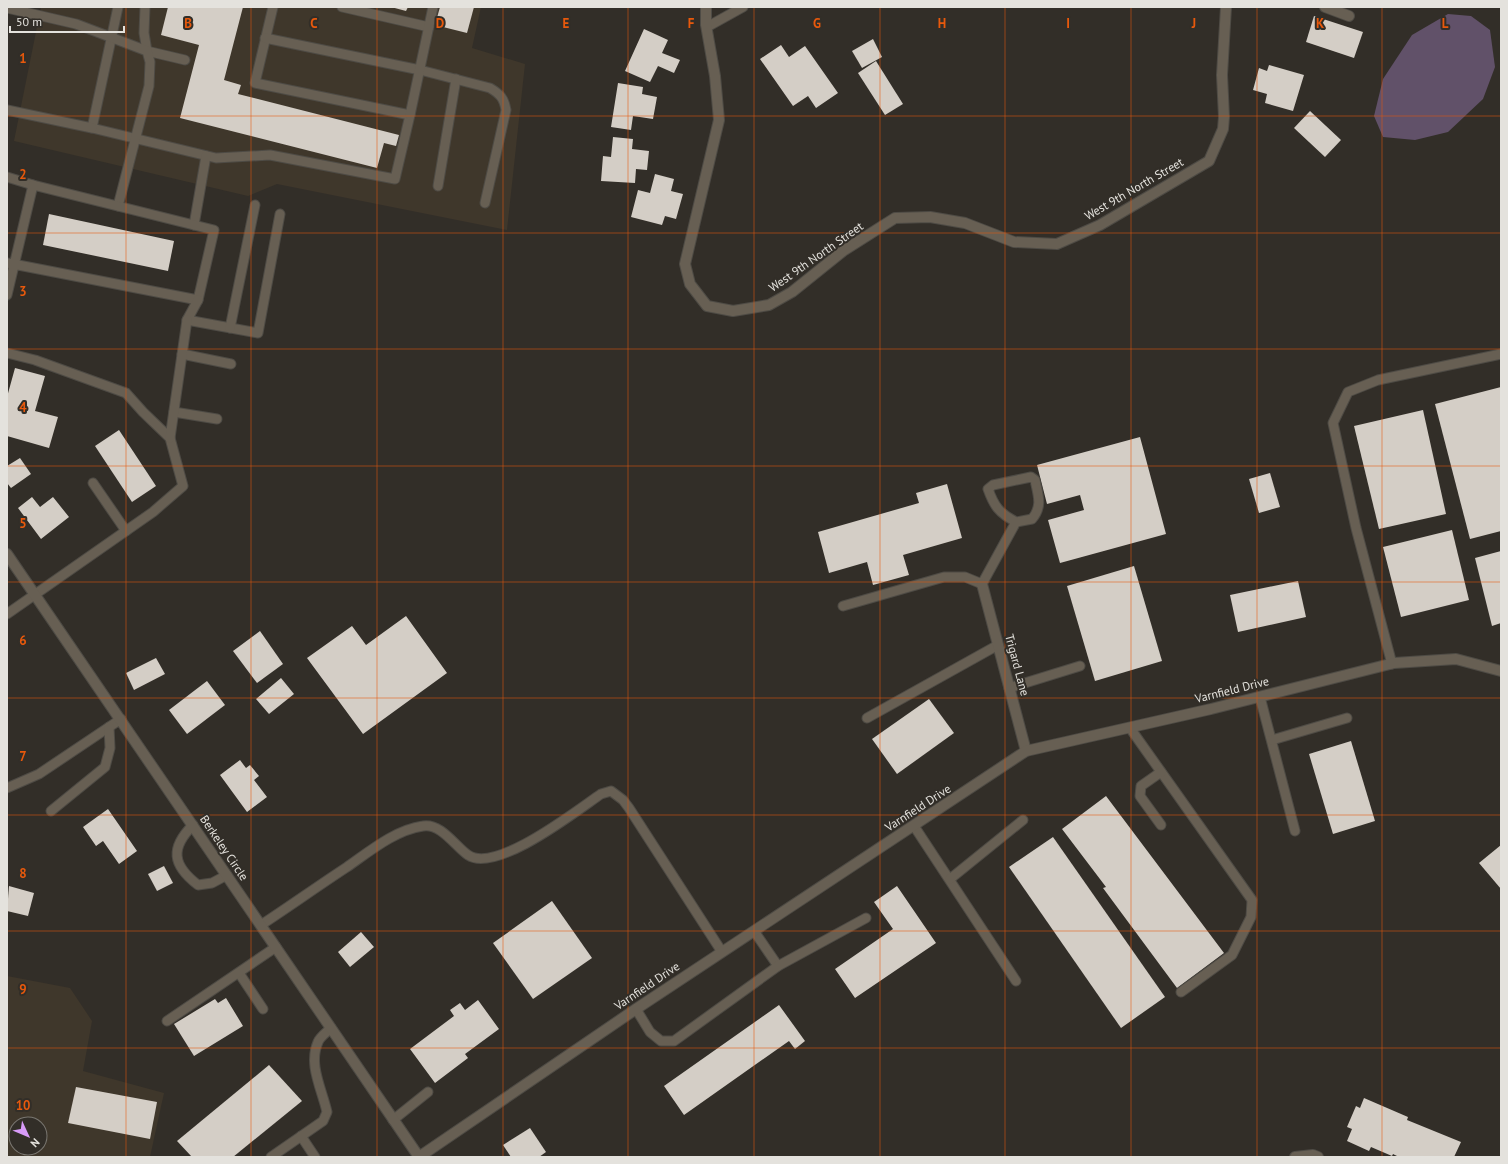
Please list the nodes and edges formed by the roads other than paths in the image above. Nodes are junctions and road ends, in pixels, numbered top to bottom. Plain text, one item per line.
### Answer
1 (118, 7) edge
2 (145, 7) edge
3 (273, 7) edge
4 (342, 7) edge
5 (433, 7) edge
6 (706, 7) edge
7 (743, 7) edge
8 (1226, 7) edge
9 (1325, 7) edge
10 (7, 8) edge
11 (1349, 16) dead end
12 (428, 27) junction
13 (707, 27) junction
14 (110, 38) junction
15 (265, 38) junction
16 (147, 51) junction
17 (185, 60) dead end
18 (420, 70) junction
19 (456, 79) junction
20 (7, 110) edge
21 (410, 115) junction
22 (92, 128) junction
23 (135, 139) junction
24 (206, 156) junction
25 (7, 178) edge
26 (33, 186) junction
27 (438, 186) dead end
28 (485, 203) dead end
29 (118, 206) junction
30 (255, 206) dead end
31 (280, 214) dead end
32 (194, 225) junction
33 (10, 263) edge
34 (7, 296) edge
35 (198, 300) junction
36 (187, 320) junction
37 (230, 328) junction
38 (7, 354) edge
39 (182, 354) junction
40 (1501, 354) edge
41 (231, 364) dead end
42 (174, 412) junction
43 (217, 419) dead end
44 (170, 438) junction
45 (92, 483) dead end
46 (1016, 522) junction
47 (126, 531) junction
48 (7, 554) edge
49 (982, 584) junction
50 (35, 595) junction
51 (843, 606) dead end
52 (7, 614) edge
53 (998, 645) junction
54 (1392, 664) junction
55 (1080, 666) dead end
56 (1501, 671) edge
57 (1010, 688) junction
58 (1260, 696) junction
59 (867, 718) dead end
60 (1347, 718) dead end
61 (120, 719) junction
62 (109, 727) junction
63 (1130, 728) junction
64 (1272, 740) junction
65 (1026, 752) junction
66 (1161, 772) junction
67 (7, 788) edge
68 (51, 811) dead end
69 (1024, 820) dead end
70 (193, 825) junction
71 (1161, 825) dead end
72 (914, 826) junction
73 (1295, 831) dead end
74 (227, 875) junction
75 (950, 879) junction
76 (866, 918) dead end
77 (261, 925) junction
78 (754, 931) junction
79 (276, 947) junction
80 (722, 952) junction
81 (778, 966) junction
82 (239, 973) junction
83 (1016, 981) dead end
84 (1181, 992) dead end
85 (636, 1009) junction
86 (263, 1010) dead end
87 (167, 1022) dead end
88 (331, 1028) junction
89 (428, 1092) dead end
90 (393, 1120) junction
91 (300, 1136) junction
92 (271, 1157) edge
93 (315, 1157) edge
94 (419, 1157) edge
95 (1294, 1157) edge
96 (1318, 1157) edge

1 - 14 lane
2 - 16 lane
3 - 15 lane
4 - 12 lane
5 - 12 lane
6 - 13 street, West 9th North Street
7 - 13 lane
8 - 13 street, West 9th North Street
9 - 11 street
10 - 14 lane
12 - 18 lane
14 - 16 lane
14 - 22 lane
15 - 18 lane
15 - 21 lane
16 - 17 lane
16 - 23 lane
18 - 19 lane
18 - 21 lane
19 - 27 lane
19 - 28 lane
20 - 22 lane
21 - 24 lane
22 - 23 lane
23 - 24 lane
23 - 29 lane
24 - 32 lane
25 - 26 lane
26 - 29 lane
26 - 33 lane
29 - 32 lane
30 - 37 lane
31 - 37 lane
32 - 35 lane
33 - 34 lane
33 - 35 lane
35 - 36 lane
36 - 37 lane
36 - 39 lane
38 - 44 lane
39 - 41 lane
39 - 42 lane
40 - 54 lane
42 - 43 lane
42 - 44 lane
44 - 47 lane
45 - 47 lane
46 - 46 lane
46 - 49 lane
47 - 50 lane
48 - 50 street, Berkeley Circle
49 - 51 lane
49 - 53 street, Trigard Lane
50 - 52 lane
50 - 61 street, Berkeley Circle
53 - 57 street, Trigard Lane
53 - 59 lane
54 - 56 street, Varnfield Drive
54 - 58 street, Varnfield Drive
55 - 57 lane
57 - 65 street, Trigard Lane
58 - 63 street, Varnfield Drive
58 - 64 lane
60 - 64 lane
61 - 62 lane
61 - 70 street, Berkeley Circle
62 - 67 lane
62 - 68 lane
63 - 65 street, Varnfield Drive
63 - 66 lane
64 - 73 lane
65 - 72 street, Varnfield Drive
66 - 71 lane
66 - 84 lane
69 - 75 lane
70 - 74 street, Berkeley Circle
70 - 74 lane
72 - 75 lane
72 - 78 street, Varnfield Drive
74 - 77 street, Berkeley Circle
75 - 83 lane
76 - 81 lane
77 - 79 street, Berkeley Circle
77 - 80 lane
78 - 80 street, Varnfield Drive
78 - 81 lane
79 - 82 lane
79 - 88 street, Berkeley Circle
80 - 85 street, Varnfield Drive
81 - 85 lane
82 - 86 lane
82 - 87 lane
85 - 94 street, Varnfield Drive
88 - 90 street, Berkeley Circle
88 - 91 lane
89 - 90 lane
90 - 94 street, Berkeley Circle
91 - 92 lane
91 - 93 lane
95 - 96 street

